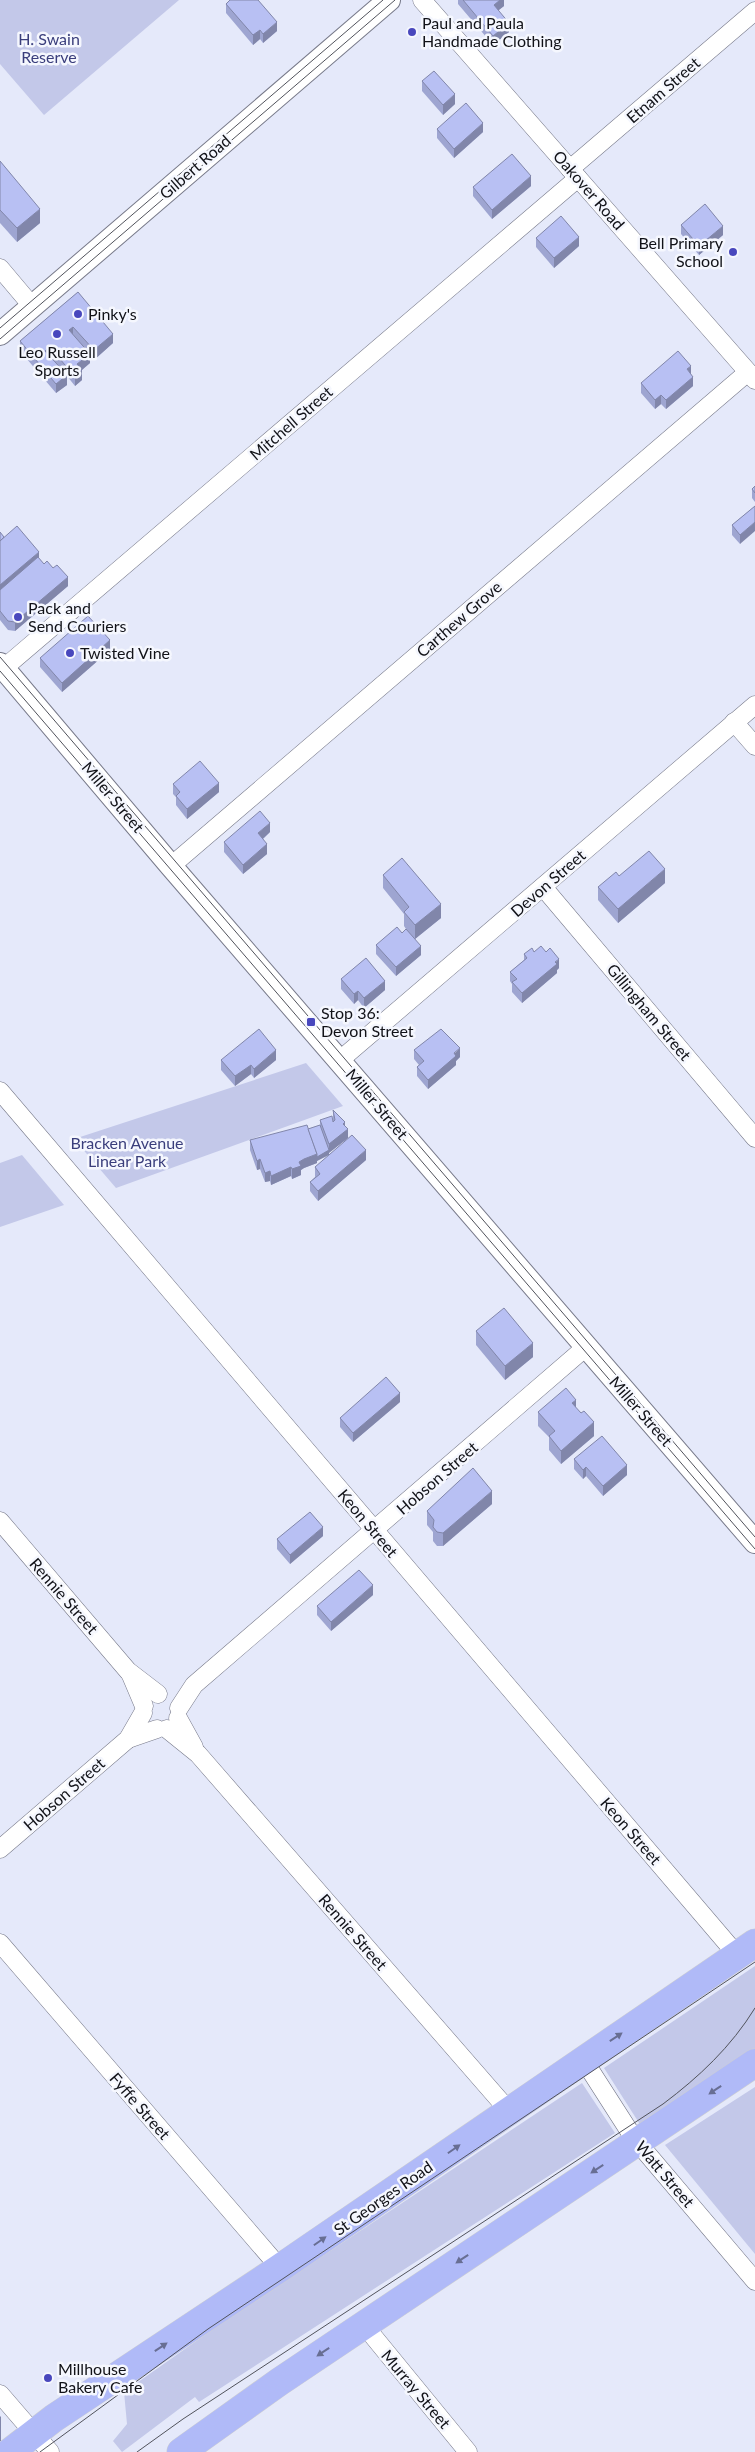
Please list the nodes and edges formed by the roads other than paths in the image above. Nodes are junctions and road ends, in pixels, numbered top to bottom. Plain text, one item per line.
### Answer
1 (389, 0) edge
2 (422, 0) edge
3 (755, 12) edge
4 (574, 174) junction
5 (0, 268) edge
6 (32, 306) junction
7 (0, 334) edge
8 (751, 376) edge
9 (2, 666) edge
10 (755, 705) edge
11 (734, 722) junction
12 (755, 746) edge
13 (171, 866) junction
14 (543, 887) junction
15 (340, 1060) junction
16 (0, 1091) edge
17 (755, 1138) edge
18 (586, 1347) junction
19 (0, 1521) edge
20 (375, 1531) junction
21 (755, 1542) edge
22 (128, 1670) junction
23 (144, 1710) junction
24 (168, 1712) junction
25 (128, 1739) junction
26 (0, 1850) edge
27 (0, 1943) edge
28 (746, 1949) edge
29 (583, 2059) junction
30 (755, 2063) edge
31 (509, 2111) junction
32 (638, 2142) junction
33 (280, 2268) junction
34 (755, 2281) edge
35 (364, 2325) junction
36 (0, 2394) edge
37 (42, 2443) edge
38 (10, 2452) edge
39 (181, 2452) edge
40 (468, 2452) edge

1 - 6 street, Gilbert Road
2 - 4 street, Oakover Road
3 - 4 street, Etnam Street
4 - 8 street, Oakover Road
4 - 9 street, Mitchell Street
5 - 6 street
6 - 7 street, Gilbert Road
8 - 13 street, Carthew Grove
9 - 13 street, Miller Street
10 - 11 street, Devon Street
11 - 12 street
11 - 14 street, Devon Street
13 - 15 street, Miller Street
14 - 15 street, Devon Street
14 - 17 street, Gillingham Street
15 - 18 street, Miller Street
16 - 20 street, Keon Street
18 - 20 street, Hobson Street
18 - 21 street, Miller Street
19 - 22 street, Rennie Street
20 - 24 street, Hobson Street
20 - 28 street, Keon Street
22 - 23 street, Rennie Street
22 - 24 street, Rennie Street
23 - 24 street, Hobson Street
23 - 24 street, Rennie Street
23 - 25 street, Hobson Street
24 - 25 street, Hobson Street
24 - 31 street, Rennie Street
25 - 26 street, Hobson Street
27 - 33 street, Fyffe Street
29 -> 28 highway, St Georges Road
29 - 31 highway, St Georges Road
29 - 32 street, Watt Street
30 -> 32 highway
33 -> 31 highway, St Georges Road
32 - 34 street, Watt Street
32 -> 35 highway
37 -> 33 highway, St Georges Road
35 -> 39 highway
35 - 40 street, Murray Street
36 - 37 street
37 - 38 highway, St Georges Road

